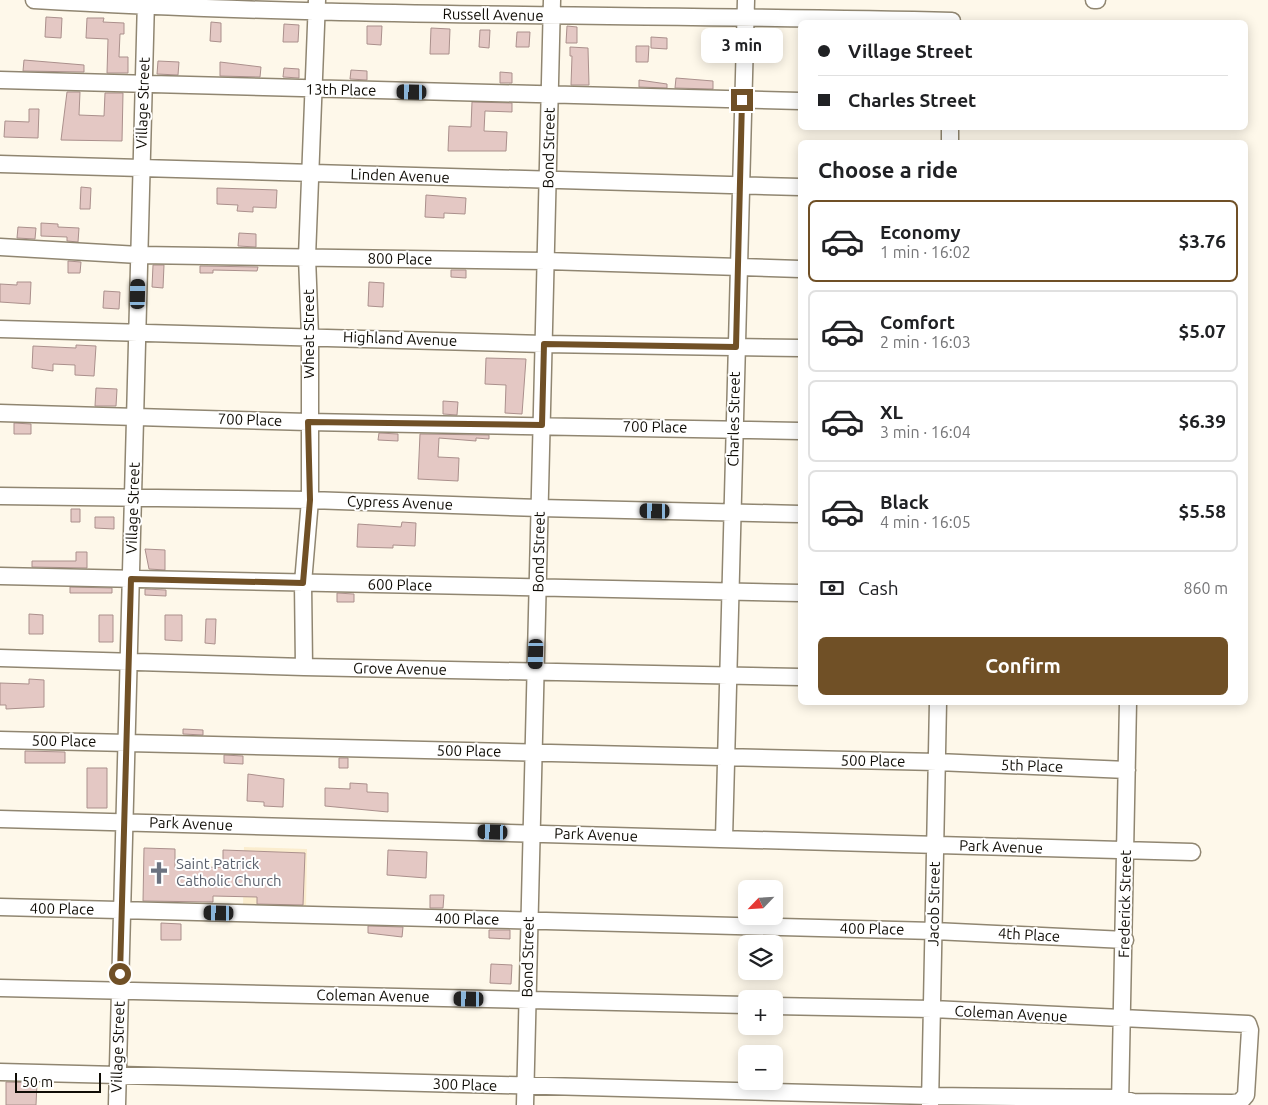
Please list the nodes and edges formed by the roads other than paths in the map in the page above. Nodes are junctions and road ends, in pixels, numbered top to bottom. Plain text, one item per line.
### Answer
1 (34, 0) edge
2 (146, 3) edge
3 (316, 5) edge
4 (552, 8) edge
5 (746, 8) edge
6 (923, 20) edge
7 (0, 80) edge
8 (144, 85) junction
9 (313, 90) junction
10 (550, 95) junction
11 (742, 100) junction
12 (798, 101) edge
13 (0, 164) edge
14 (142, 169) junction
15 (310, 173) junction
16 (548, 180) junction
17 (740, 185) junction
18 (798, 187) edge
19 (0, 247) edge
20 (139, 255) junction
21 (307, 257) junction
22 (546, 261) junction
23 (738, 268) junction
24 (798, 269) edge
25 (0, 329) edge
26 (137, 333) junction
27 (310, 336) junction
28 (544, 344) junction
29 (736, 347) junction
30 (798, 348) edge
31 (0, 413) edge
32 (135, 416) junction
33 (308, 422) junction
34 (542, 425) junction
35 (734, 429) junction
36 (798, 431) edge
37 (0, 496) edge
38 (133, 499) junction
39 (310, 500) junction
40 (540, 508) junction
41 (732, 512) junction
42 (798, 514) edge
43 (0, 576) edge
44 (131, 579) junction
45 (303, 583) junction
46 (538, 588) junction
47 (730, 592) junction
48 (798, 593) edge
49 (0, 658) edge
50 (128, 661) junction
51 (304, 667) junction
52 (536, 670) junction
53 (728, 675) junction
54 (798, 677) edge
55 (938, 705) edge
56 (1128, 705) edge
57 (0, 740) edge
58 (126, 743) junction
59 (534, 753) junction
60 (726, 757) junction
61 (937, 762) junction
62 (1127, 770) junction
63 (0, 819) edge
64 (124, 822) junction
65 (532, 834) junction
66 (724, 839) junction
67 (936, 845) junction
68 (1126, 850) junction
69 (1192, 852) dead end
70 (0, 907) edge
71 (122, 910) junction
72 (529, 921) junction
73 (934, 931) junction
74 (1125, 940) junction
75 (0, 988) edge
76 (120, 991) junction
77 (528, 1000) junction
78 (738, 1005) edge
79 (783, 1006) edge
80 (932, 1010) junction
81 (1122, 1020) junction
82 (1248, 1024) joint
83 (0, 1072) edge
84 (118, 1075) junction
85 (525, 1086) junction
86 (930, 1101) edge
87 (1120, 1102) edge
88 (117, 1105) edge
89 (525, 1105) edge

1 - 2 street, Russell Avenue
2 - 3 street, Russell Avenue
2 - 8 street, Village Street
3 - 4 street, Russell Avenue
3 - 9 street, Wheat Street
4 - 5 street, Russell Avenue
4 - 10 street, Bond Street
5 - 6 street, Russell Avenue
5 - 11 street, Charles Street
7 - 8 street, 13th Place
8 - 9 street, 13th Place
8 - 14 street, Village Street
9 - 10 street, 13th Place
9 - 15 street, Wheat Street
10 - 11 street, 13th Place
10 - 16 street, Bond Street
11 - 12 street, 13th Place
11 - 17 street, Charles Street
13 - 14 street, Linden Avenue
14 - 15 street, Linden Avenue
14 - 20 street, Village Street
15 - 16 street, Linden Avenue
15 - 21 street, Wheat Street
16 - 17 street, Linden Avenue
16 - 22 street, Bond Street
17 - 18 street, Linden Avenue
17 - 23 street, Charles Street
19 - 20 street, 800 Place
20 - 21 street, 800 Place
20 - 26 street, Village Street
21 - 22 street, 800 Place
21 - 27 street, Wheat Street
22 - 23 street, 800 Place
22 - 28 street, Bond Street
23 - 24 street, 800 Place
23 - 29 street, Charles Street
25 - 26 street, Highland Avenue
26 - 27 street, Highland Avenue
26 - 32 street, Village Street
27 - 28 street, Highland Avenue
27 - 33 street, Wheat Street
28 - 29 street, Highland Avenue
28 - 34 street, Bond Street
29 - 30 street, Highland Avenue
29 - 35 street, Charles Street
31 - 32 street, 700 Place
32 - 33 street, 700 Place
32 - 38 street, Village Street
33 - 34 street, 700 Place
33 - 39 street, Wheat Street
34 - 35 street, 700 Place
34 - 40 street, Bond Street
35 - 36 street, 700 Place
35 - 41 street, Charles Street
37 - 38 street, Cypress Avenue
38 - 39 street, Cypress Avenue
38 - 44 street, Village Street
39 - 40 street, Cypress Avenue
39 - 45 street, Wheat Street
40 - 41 street, Cypress Avenue
40 - 46 street, Bond Street
41 - 42 street, Cypress Avenue
41 - 47 street, Charles Street
43 - 44 street, 600 Place
44 - 45 street, 600 Place
44 - 50 street, Village Street
45 - 46 street, 600 Place
45 - 51 street, Wheat Street
46 - 47 street, 600 Place
46 - 52 street, Bond Street
47 - 48 street, 600 Place
47 - 53 street, Charles Street
49 - 50 street, Grove Avenue
50 - 51 street, Grove Avenue
50 - 58 street, Village Street
51 - 52 street, Grove Avenue
52 - 53 street, Grove Avenue
52 - 59 street, Bond Street
53 - 54 street, Grove Avenue
53 - 60 street, Charles Street
55 - 61 street, Jacob Street
56 - 62 street, Frederick Street
57 - 58 street, 500 Place
58 - 59 street, 500 Place
58 - 64 street, Village Street
59 - 60 street, 500 Place
59 - 65 street, Bond Street
60 - 61 street, 500 Place
60 - 66 street, Charles Street
61 - 62 street, 5th Place
61 - 67 street, Jacob Street
62 - 68 street, Frederick Street
63 - 64 street, Park Avenue
64 - 65 street, Park Avenue
64 - 71 street, Village Street
65 - 66 street, Park Avenue
65 - 72 street, Bond Street
66 - 67 street, Park Avenue
67 - 68 street, Park Avenue
67 - 73 street, Jacob Street
68 - 69 street, Park Avenue
68 - 74 street, Frederick Street
70 - 71 street, 400 Place
71 - 72 street, 400 Place
71 - 76 street, Village Street
72 - 73 street, 400 Place
72 - 77 street, Bond Street
73 - 74 street, 4th Place
73 - 80 street, Jacob Street
74 - 81 street, Frederick Street
75 - 76 street, Coleman Avenue
76 - 77 street, Coleman Avenue
76 - 84 street, Village Street
77 - 78 street, Coleman Avenue
77 - 85 street, Bond Street
79 - 80 street, Coleman Avenue
80 - 81 street, Coleman Avenue
80 - 86 street, Jacob Street
81 - 82 street, Coleman Avenue
81 - 87 street, Frederick Street
82 - 87 street, 300 Place
83 - 84 street, 300 Place
84 - 85 street, 300 Place
84 - 88 street, Village Street
85 - 86 street, 300 Place
85 - 89 street, Bond Street
86 - 87 street, 300 Place

